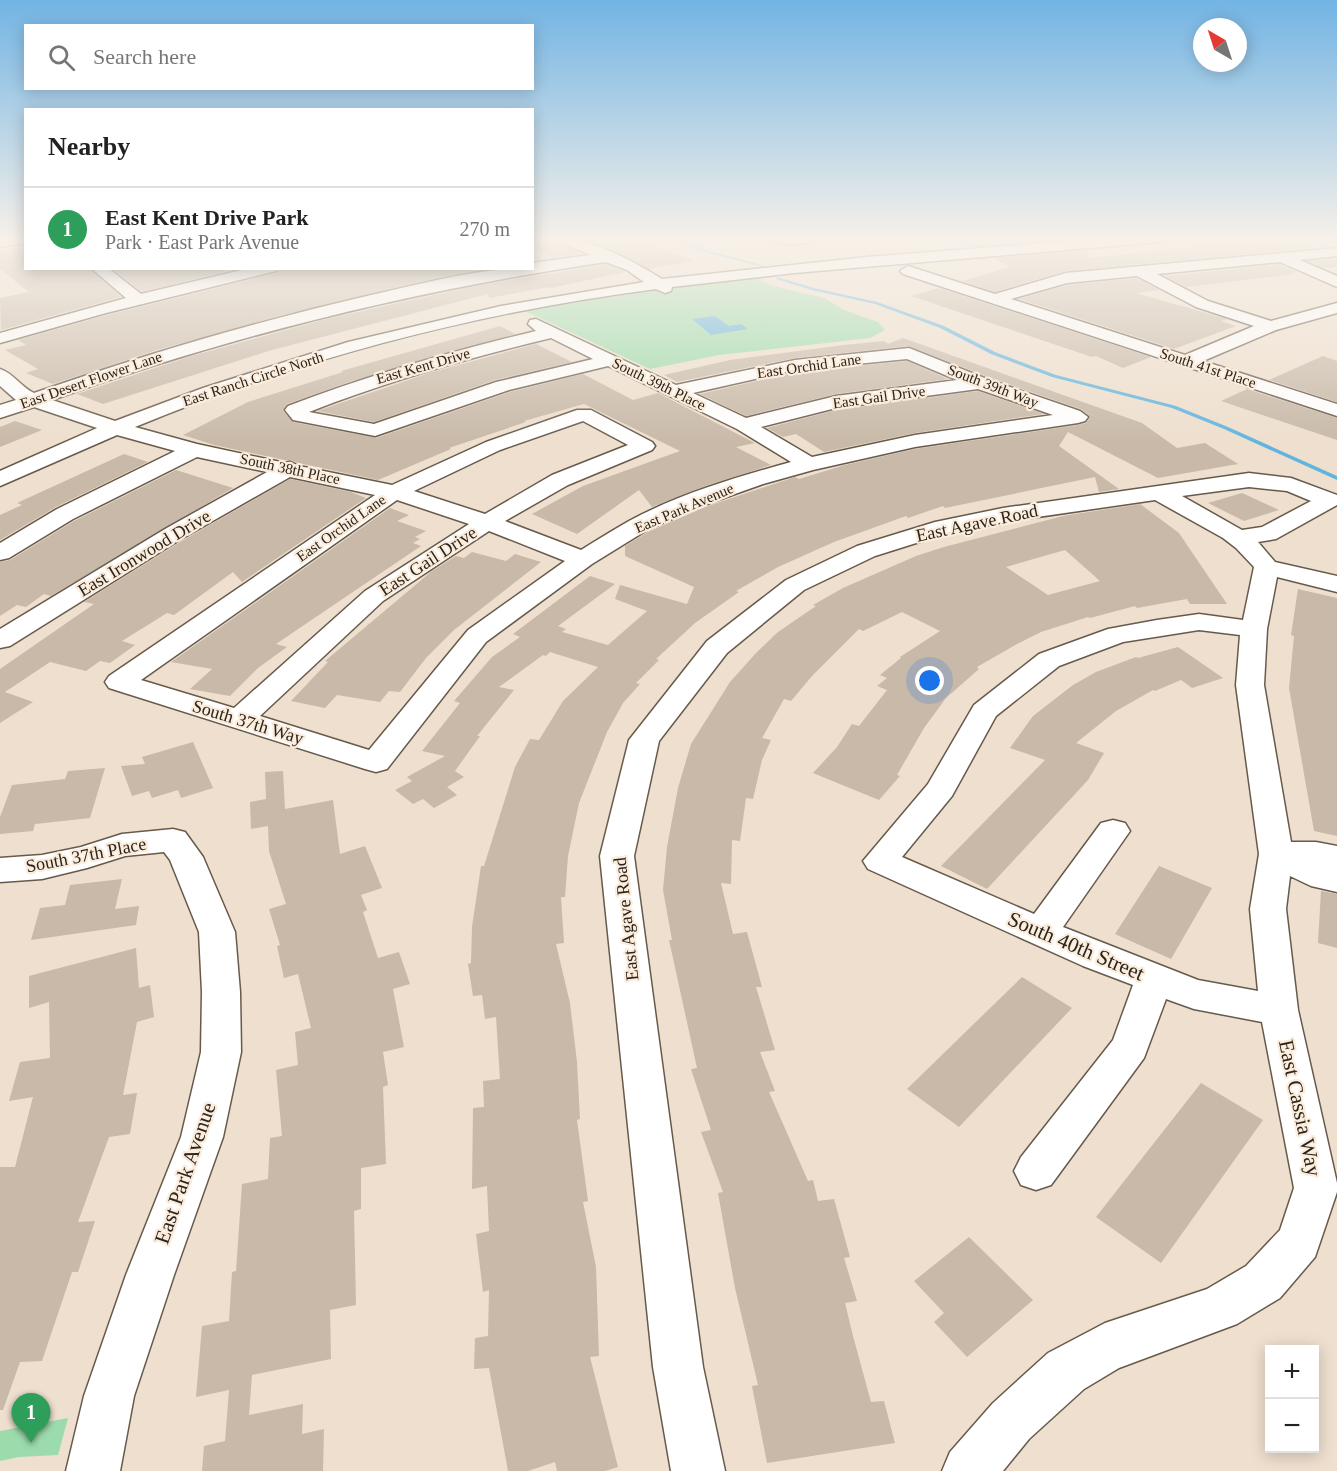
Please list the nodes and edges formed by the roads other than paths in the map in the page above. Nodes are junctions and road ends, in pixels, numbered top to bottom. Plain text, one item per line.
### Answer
1 (114, 307) edge
2 (342, 307) edge
3 (526, 307) edge
4 (1018, 307) edge
5 (1210, 307) edge
6 (1337, 308) edge
7 (506, 310) junction
8 (1270, 326) junction
9 (554, 332) junction
10 (0, 338) edge
11 (909, 353) joint
12 (610, 360) junction
13 (1186, 361) junction
14 (0, 375) edge
15 (981, 383) junction
16 (674, 391) junction
17 (33, 400) junction
18 (1337, 410) edge
19 (0, 412) edge
20 (584, 414) joint
21 (1078, 417) joint
22 (744, 425) junction
23 (116, 428) junction
24 (194, 450) junction
25 (809, 464) junction
26 (290, 468) junction
27 (0, 479) edge
28 (394, 492) junction
29 (1158, 493) junction
30 (487, 522) junction
31 (1239, 537) junction
32 (0, 553) edge
33 (583, 560) junction
34 (1266, 567) junction
35 (1337, 572) edge
36 (1337, 584) edge
37 (1254, 629) junction
38 (0, 640) edge
39 (119, 682) joint
40 (240, 720) junction
41 (376, 762) joint
42 (1113, 831) dead end
43 (173, 840) joint
44 (1275, 854) junction
45 (1337, 857) edge
46 (0, 870) edge
47 (1337, 880) edge
48 (1041, 932) junction
49 (1154, 979) junction
50 (1279, 1010) junction
51 (1036, 1170) dead end
52 (93, 1471) edge
53 (698, 1471) edge
54 (969, 1471) edge

1 - 10 street
2 - 17 street, East Desert Flower Lane
3 - 7 street, East Ranch Circle North
4 - 13 street, South 41st Place
5 - 8 street
6 - 8 street
7 - 9 street, South 39th Place
7 - 23 street, East Ranch Circle North
8 - 13 street
9 - 12 street, South 39th Place
9 - 12 street, East Kent Drive
11 - 15 street, South 39th Way
11 - 16 street, East Orchid Lane
12 - 16 street, South 39th Place
13 - 18 street, South 41st Place
14 - 17 street, South 38th Place
15 - 21 street, South 39th Way
15 - 22 street, East Gail Drive
16 - 22 street, South 39th Place
17 - 19 street, East Desert Flower Lane
17 - 23 street, South 38th Place
20 - 28 street, East Orchid Lane
20 - 30 street, East Gail Drive
21 - 25 street, East Park Avenue
22 - 25 street, South 39th Place
23 - 24 street, South 38th Place
23 - 27 street, East Ranch Circle North
24 - 26 street, South 38th Place
24 - 32 street
25 - 33 street, East Park Avenue
26 - 28 street, South 38th Place
26 - 38 street, East Ironwood Drive
28 - 30 street, South 38th Place
28 - 39 street, East Orchid Lane
29 - 31 street
29 - 31 street, East Agave Road
29 - 53 street, East Agave Road
30 - 33 street, South 38th Place
30 - 40 street, East Gail Drive
31 - 34 street
33 - 41 street, East Park Avenue
34 - 35 street
34 - 36 street
34 - 37 street, East Cassia Way
37 - 44 street, East Cassia Way
37 - 48 street, South 40th Street
39 - 40 street, South 37th Way
40 - 41 street, South 37th Way
42 - 48 street
43 - 46 street, South 37th Place
43 - 52 street, East Park Avenue
44 - 45 street
44 - 47 street
44 - 50 street, East Cassia Way
48 - 49 street, South 40th Street
49 - 50 street, South 40th Street
49 - 51 street
50 - 54 street, East Cassia Way

